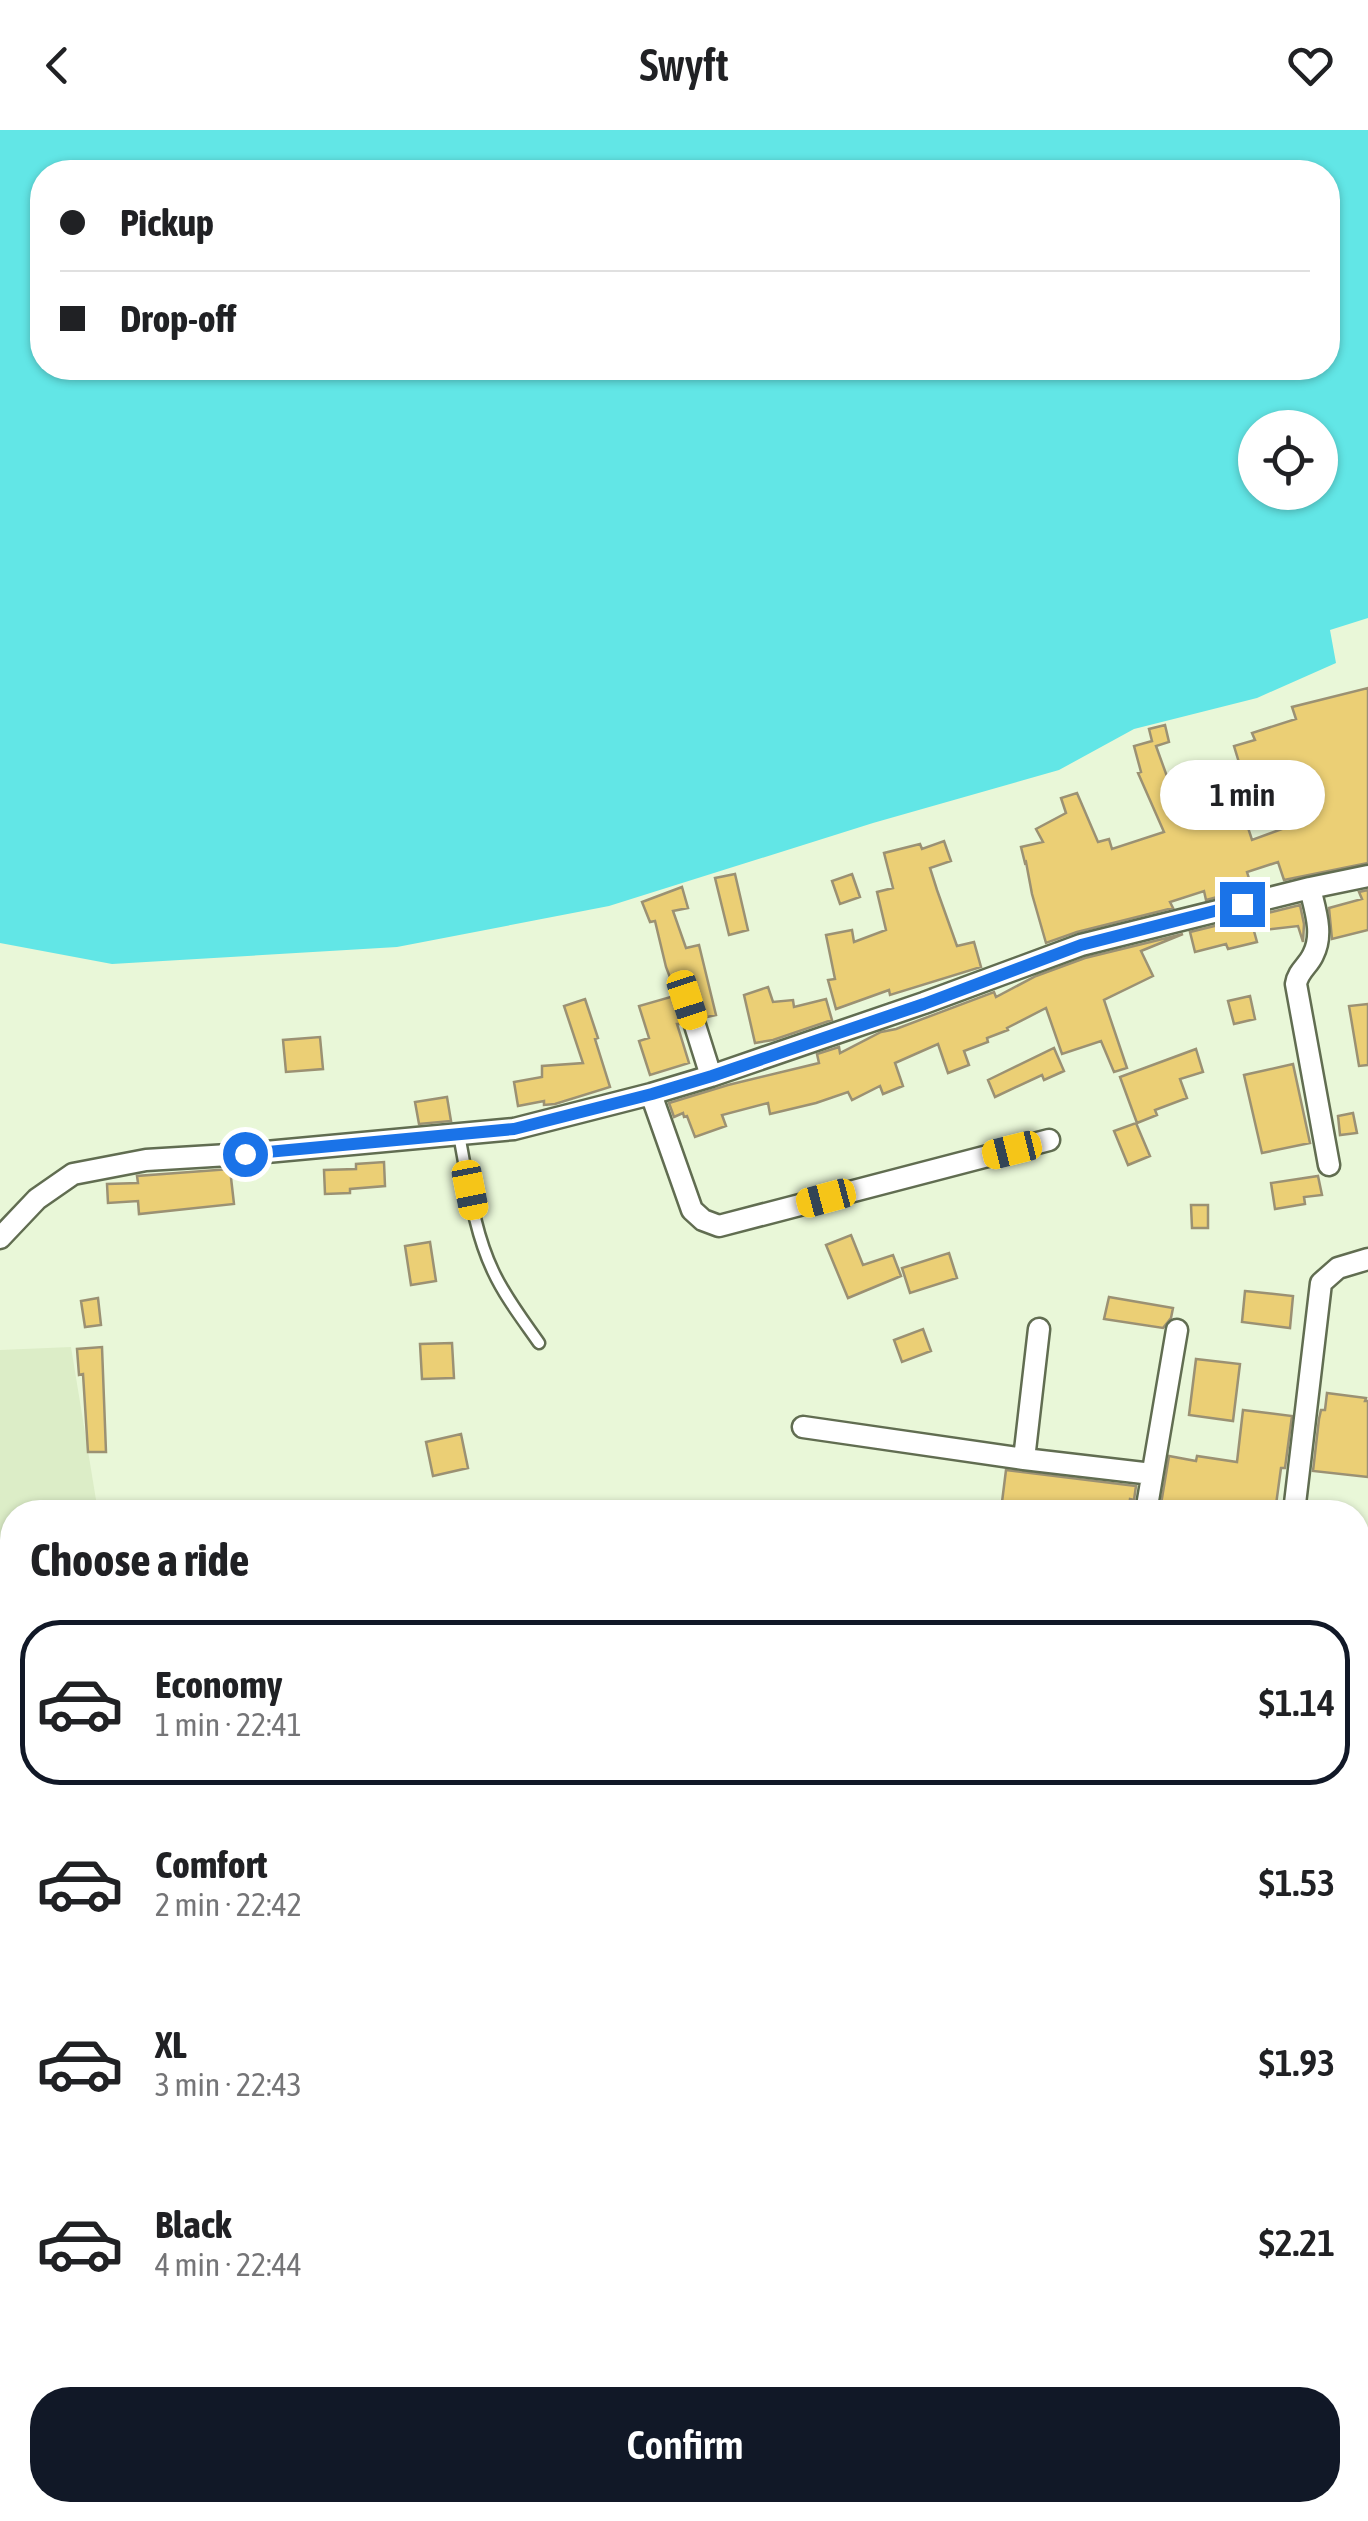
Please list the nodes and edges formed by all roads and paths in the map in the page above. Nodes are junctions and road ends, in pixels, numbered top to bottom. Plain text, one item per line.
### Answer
1 (1368, 876) edge
2 (1310, 888) junction
3 (687, 1000) dead end
4 (712, 1076) junction
5 (652, 1094) junction
6 (459, 1134) junction
7 (1049, 1140) dead end
8 (1328, 1165) dead end
9 (0, 1238) edge
10 (1368, 1259) edge
11 (1039, 1329) dead end
12 (1177, 1330) dead end
13 (539, 1343) dead end
14 (804, 1427) dead end
15 (1024, 1459) junction
16 (1152, 1474) junction
17 (1148, 1500) edge
18 (1295, 1500) edge

1 - 2 street
2 - 4 street
2 - 8 street
3 - 4 street
4 - 5 street
5 - 6 street
5 - 7 street
6 - 9 street
6 - 13 lane
10 - 18 street
11 - 15 street
12 - 16 street
14 - 15 street
15 - 16 street
16 - 17 street

